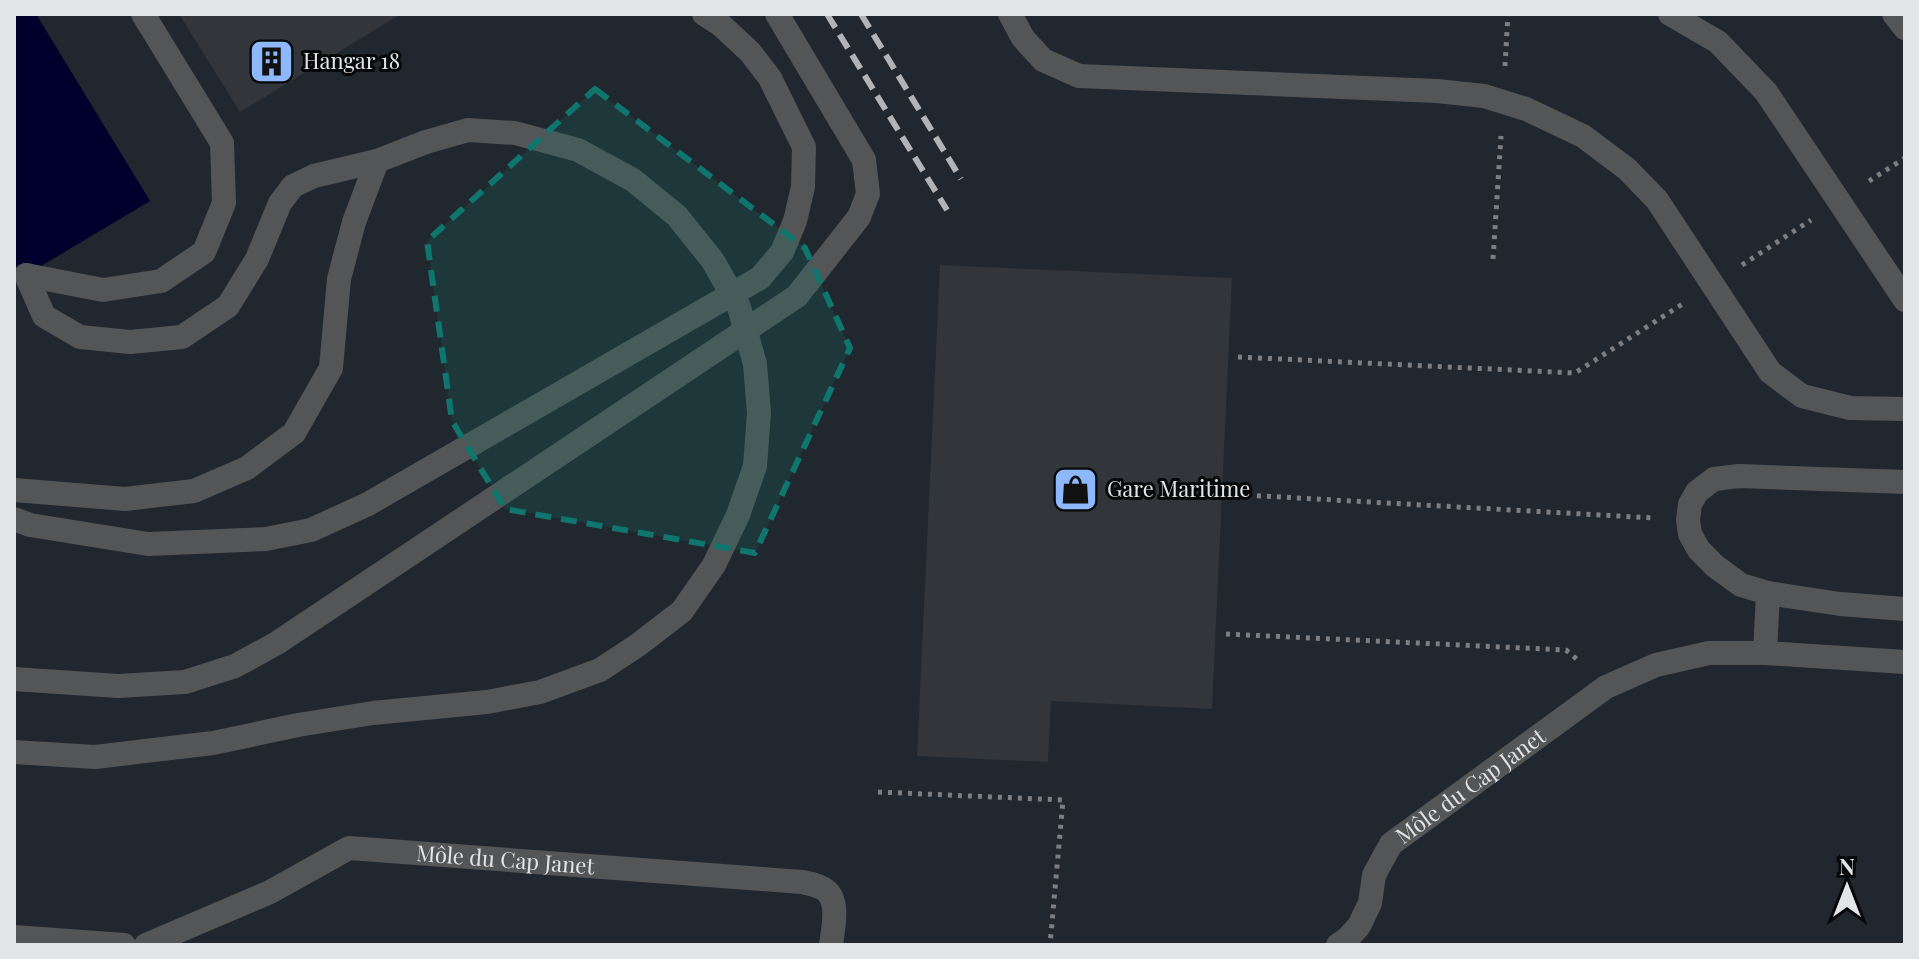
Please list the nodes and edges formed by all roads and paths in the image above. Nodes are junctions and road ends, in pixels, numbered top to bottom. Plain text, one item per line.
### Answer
1 (143, 14) edge
2 (704, 14) edge
3 (777, 14) edge
4 (1010, 14) edge
5 (1670, 14) edge
6 (1894, 14) edge
7 (1905, 28) edge
8 (1905, 158) edge
9 (377, 161) junction
10 (1839, 201) junction
11 (1712, 284) junction
12 (1905, 300) edge
13 (1238, 357) dead end
14 (1905, 409) edge
15 (1905, 482) edge
16 (14, 490) edge
17 (1227, 494) dead end
18 (14, 519) edge
19 (1688, 520) junction
20 (1768, 593) junction
21 (1905, 609) edge
22 (1226, 634) dead end
23 (1765, 653) junction
24 (1905, 662) edge
25 (14, 679) edge
26 (1606, 687) junction
27 (14, 752) edge
28 (878, 792) dead end
29 (14, 937) edge
30 (124, 945) edge
31 (146, 945) edge
32 (831, 945) edge
33 (1050, 945) edge
34 (1338, 945) edge

1 - 9 lane
2 - 18 lane
3 - 25 lane
4 - 11 lane
5 - 10 lane
6 - 7 lane
8 - 10 path
9 - 16 lane
9 - 27 lane
10 - 11 path
10 - 12 lane
11 - 13 path
11 - 14 lane
15 - 19 lane
17 - 19 path
19 - 20 lane
20 - 21 lane
20 - 23 lane
22 - 26 path
23 - 24 lane, Môle du Cap Janet
23 - 26 lane, Môle du Cap Janet
26 - 34 lane, Môle du Cap Janet
28 - 33 path
29 - 30 lane
31 - 32 lane, Môle du Cap Janet

